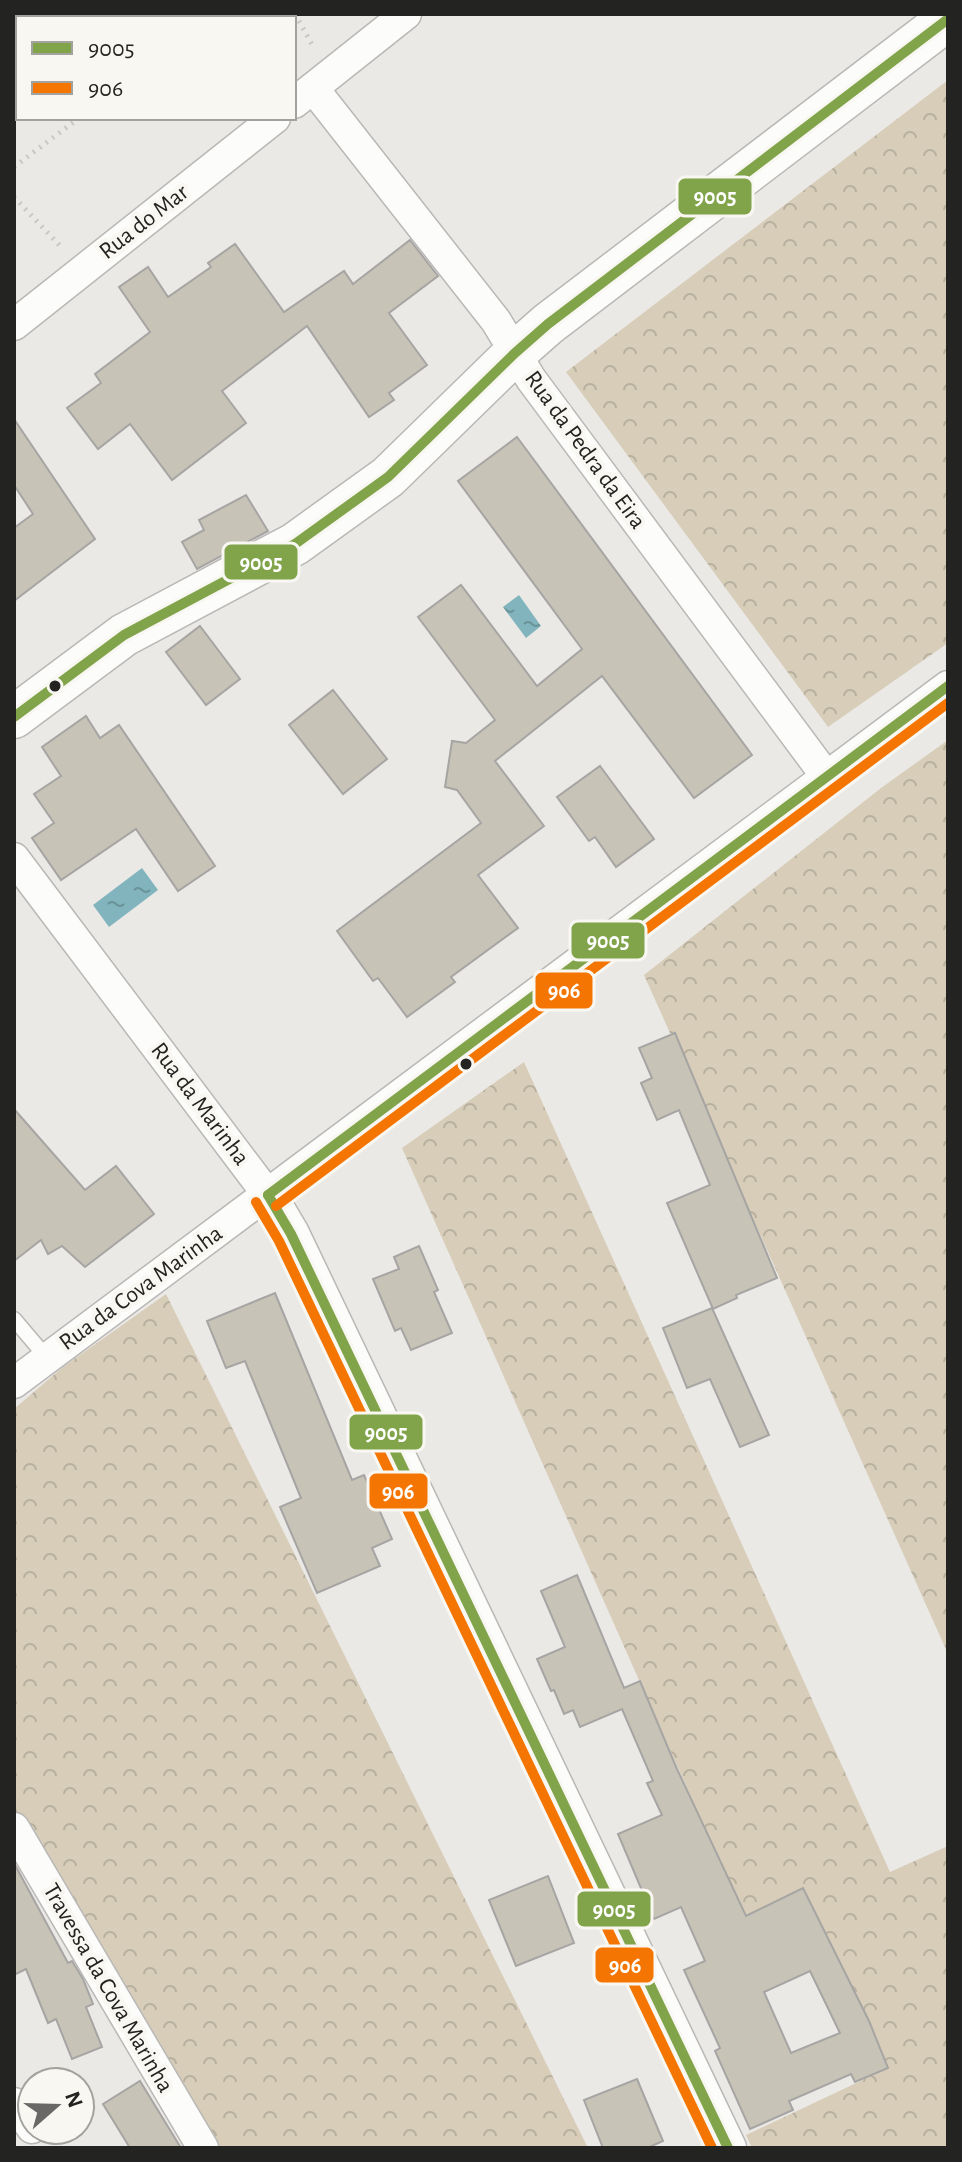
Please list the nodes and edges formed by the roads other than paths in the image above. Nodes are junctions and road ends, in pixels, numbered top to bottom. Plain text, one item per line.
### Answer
1 (406, 14) edge
2 (948, 19) edge
3 (303, 96) edge
4 (272, 120) edge
5 (14, 325) edge
6 (515, 353) junction
7 (948, 686) edge
8 (14, 717) edge
9 (826, 776) junction
10 (14, 858) edge
11 (268, 1195) junction
12 (14, 1319) edge
13 (47, 1358) junction
14 (14, 1383) edge
15 (14, 1828) edge
16 (203, 2148) edge
17 (728, 2148) edge

1 - 3 street
2 - 6 main road
3 - 6 street, Rua da Pedra da Eira
4 - 5 street, Rua do Mar
6 - 8 main road
6 - 9 street, Rua da Pedra da Eira
7 - 9 street, Rua da Cova Marinha
9 - 11 street, Rua da Cova Marinha
10 - 11 street, Rua da Marinha
11 - 13 street, Rua da Cova Marinha
11 - 17 street, Rua da Marinha
12 - 13 lane
13 - 14 street, Rua da Cova Marinha
15 - 16 street, Travessa da Cova Marinha

